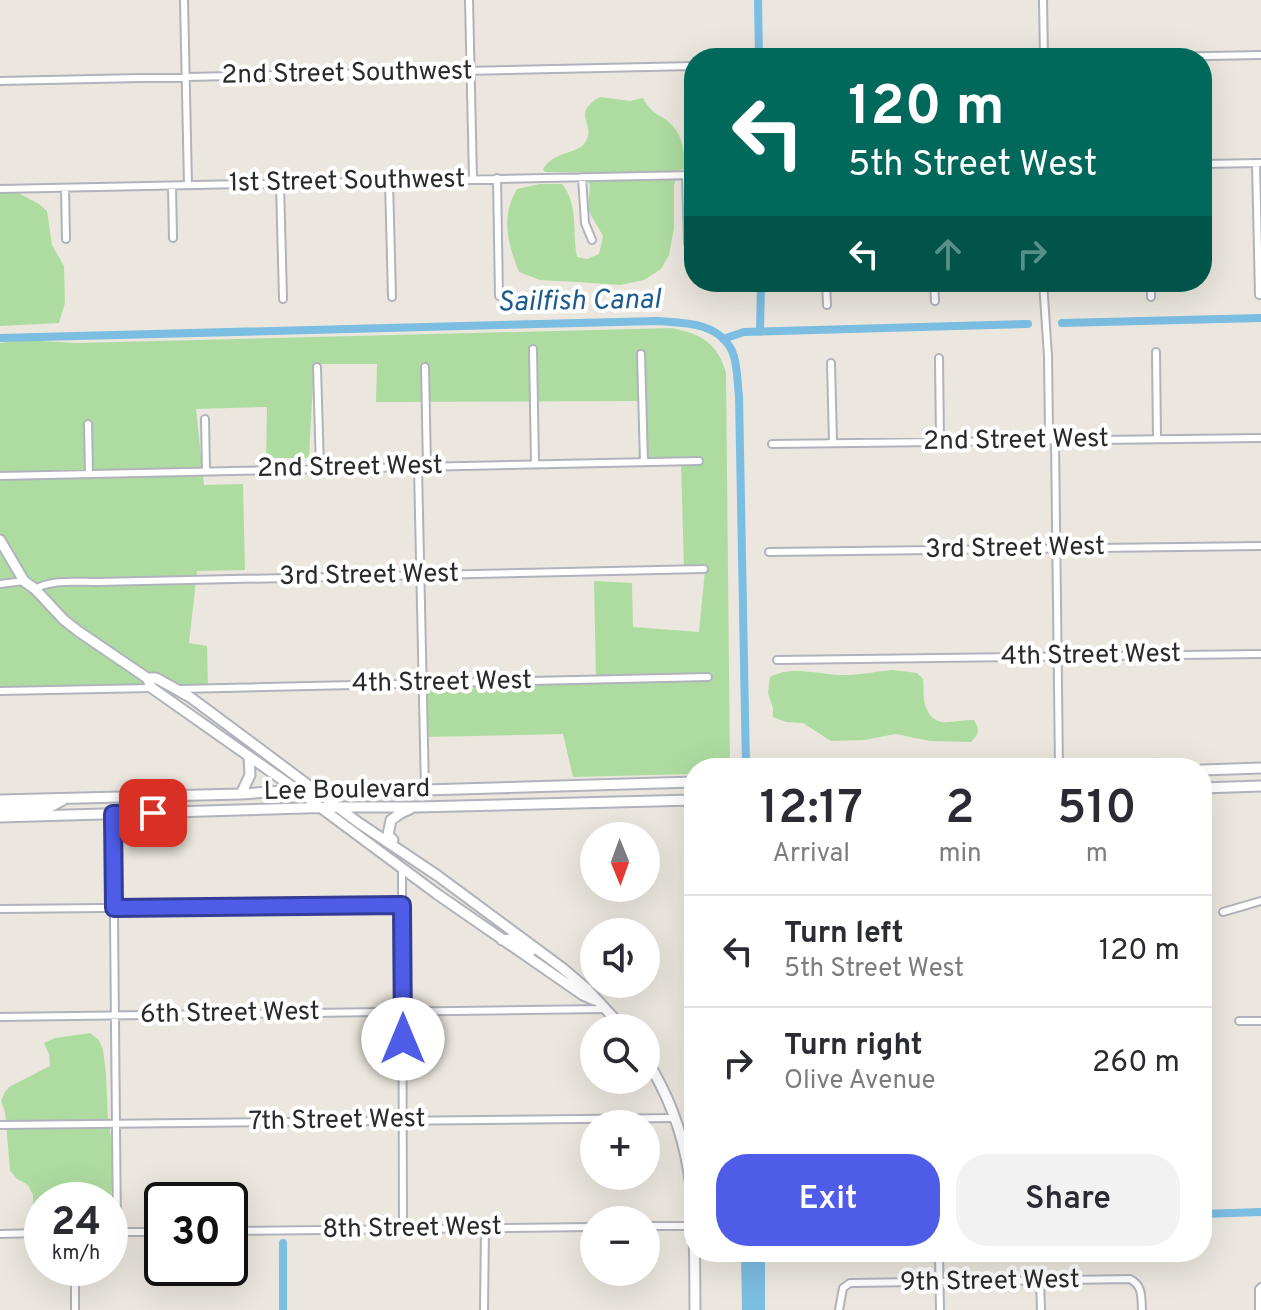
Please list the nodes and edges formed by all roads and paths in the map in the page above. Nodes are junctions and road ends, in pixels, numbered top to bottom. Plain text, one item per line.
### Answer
1 (184, 0) edge
2 (469, 0) edge
3 (1043, 0) edge
4 (1044, 48) edge
5 (1261, 55) edge
6 (1212, 56) edge
7 (684, 66) edge
8 (471, 71) junction
9 (186, 77) junction
10 (0, 81) edge
11 (1258, 163) edge
12 (1212, 164) edge
13 (684, 175) edge
14 (582, 177) junction
15 (497, 178) junction
16 (473, 179) junction
17 (389, 181) junction
18 (280, 183) junction
19 (188, 185) junction
20 (172, 186) junction
21 (65, 188) junction
22 (0, 189) edge
23 (173, 238) dead end
24 (66, 239) dead end
25 (592, 240) dead end
26 (826, 292) edge
27 (935, 292) edge
28 (1044, 292) edge
29 (1151, 292) edge
30 (1259, 295) edge
31 (499, 296) dead end
32 (392, 297) dead end
33 (1151, 297) dead end
34 (283, 299) dead end
35 (935, 301) dead end
36 (827, 305) dead end
37 (533, 349) dead end
38 (1156, 352) dead end
39 (641, 354) dead end
40 (939, 358) dead end
41 (831, 363) dead end
42 (317, 367) dead end
43 (425, 367) dead end
44 (205, 419) dead end
45 (88, 424) dead end
46 (1261, 438) edge
47 (1157, 439) junction
48 (1055, 440) junction
49 (940, 441) junction
50 (833, 443) junction
51 (772, 444) dead end
52 (699, 461) dead end
53 (644, 462) junction
54 (535, 464) junction
55 (418, 467) junction
56 (427, 467) junction
57 (320, 469) junction
58 (206, 471) junction
59 (89, 473) junction
60 (0, 476) edge
61 (0, 540) edge
62 (1261, 546) edge
63 (1056, 549) junction
64 (769, 552) dead end
65 (704, 569) dead end
66 (420, 575) junction
67 (24, 581) junction
68 (0, 584) edge
69 (35, 589) junction
70 (1261, 654) edge
71 (1058, 656) junction
72 (777, 660) dead end
73 (708, 677) dead end
74 (150, 683) junction
75 (423, 683) junction
76 (176, 689) junction
77 (0, 691) edge
78 (249, 756) junction
79 (1059, 758) edge
80 (1261, 768) edge
81 (1212, 770) edge
82 (684, 782) edge
83 (1261, 786) edge
84 (1212, 788) edge
85 (297, 790) junction
86 (317, 790) junction
87 (425, 790) junction
88 (241, 794) junction
89 (66, 798) junction
90 (0, 800) edge
91 (684, 800) edge
92 (319, 807) junction
93 (338, 807) junction
94 (417, 807) junction
95 (0, 809) edge
96 (113, 814) junction
97 (0, 817) edge
98 (400, 849) junction
99 (402, 869) junction
100 (1261, 901) edge
101 (402, 905) junction
102 (114, 908) junction
103 (0, 909) edge
104 (1223, 912) dead end
105 (501, 922) junction
106 (502, 940) junction
107 (561, 967) junction
108 (597, 1001) junction
109 (605, 1009) junction
110 (403, 1011) junction
111 (610, 1014) edge
112 (115, 1016) junction
113 (0, 1017) edge
114 (1239, 1021) dead end
115 (1261, 1021) edge
116 (660, 1084) edge
117 (675, 1118) junction
118 (403, 1121) junction
119 (116, 1124) junction
120 (0, 1125) edge
121 (684, 1148) edge
122 (115, 1182) edge
123 (660, 1226) edge
124 (684, 1226) edge
125 (580, 1227) edge
126 (485, 1228) junction
127 (403, 1229) junction
128 (248, 1231) edge
129 (24, 1233) edge
130 (0, 1234) edge
131 (694, 1262) edge
132 (939, 1262) edge
133 (1040, 1281) junction
134 (940, 1283) junction
135 (75, 1286) edge
136 (1261, 1287) edge
137 (75, 1310) edge
138 (484, 1310) edge
139 (695, 1310) edge
140 (839, 1310) edge
141 (940, 1310) edge
142 (1041, 1310) edge
143 (1142, 1310) edge
144 (1259, 1310) edge

1 - 9 street
2 - 8 street
3 - 4 street
5 - 6 street
7 - 8 street, 2nd Street Southwest
8 - 9 street, 2nd Street Southwest
8 - 16 street
9 - 10 street, 2nd Street Southwest
9 - 19 street
11 - 12 street
11 - 30 street
13 - 14 street, 1st Street Southwest
14 - 15 street, 1st Street Southwest
14 - 25 street
15 - 16 street, 1st Street Southwest
15 - 31 street
16 - 17 street, 1st Street Southwest
17 - 18 street, 1st Street Southwest
17 - 32 street
18 - 19 street, 1st Street Southwest
18 - 34 street
19 - 20 street, 1st Street Southwest
20 - 21 street, 1st Street Southwest
20 - 23 street
21 - 22 street, 1st Street Southwest
21 - 24 street
26 - 36 street
27 - 35 street
28 - 48 street
29 - 33 street
37 - 54 street
38 - 47 street
39 - 53 street
40 - 49 street
41 - 50 street
42 - 57 street
43 - 56 street
44 - 58 street
45 - 59 street
46 - 47 street, 2nd Street West
47 - 48 street, 2nd Street West
48 - 49 street, 2nd Street West
48 - 63 street
49 - 50 street, 2nd Street West
50 - 51 street, 2nd Street West
52 - 53 street, 2nd Street West
53 - 54 street, 2nd Street West
54 - 56 street, 2nd Street West
55 - 56 street, 2nd Street West
55 - 57 street, 2nd Street West
55 - 66 street
57 - 58 street, 2nd Street West
58 - 59 street, 2nd Street West
59 - 60 street, 2nd Street West
61 - 67 street
62 - 63 street, 3rd Street West
63 - 64 street, 3rd Street West
63 - 71 street
65 - 66 street, 3rd Street West
66 - 69 street, 3rd Street West
66 - 75 street
67 - 68 street
67 - 69 street
69 - 74 street
70 - 71 street, 4th Street West
71 - 72 street, 4th Street West
71 - 79 street
73 - 75 street, 4th Street West
74 - 76 street
74 - 77 street
74 - 78 street
75 - 76 street, 4th Street West
75 - 87 street
76 - 86 street
78 - 85 street
78 - 88 street
80 - 81 street
82 - 87 street, Lee Boulevard
83 - 84 street
85 - 86 street, Lee Boulevard
85 - 88 street, Lee Boulevard
85 - 92 street
86 - 87 street, Lee Boulevard
86 - 93 street
88 - 89 street, Lee Boulevard
89 - 90 street, Lee Boulevard
89 - 95 street
91 - 94 street, Lee Boulevard
92 - 93 street, Lee Boulevard
92 - 96 street, Lee Boulevard
92 - 99 street
93 - 94 street, Lee Boulevard
93 - 98 street
94 - 98 street
96 - 97 street, Lee Boulevard
96 - 102 street
98 - 105 street
99 - 101 street
99 - 106 street
100 - 104 street
101 - 102 street
101 - 110 street
102 - 103 street
102 - 112 street
105 - 106 street
105 - 107 street
106 - 107 street
106 - 108 street
107 - 108 street
108 - 109 street
109 - 110 street, 6th Street West
109 - 111 street
110 - 112 street, 6th Street West
110 - 118 street
112 - 113 street, 6th Street West
112 - 119 street
114 - 115 street
116 - 117 street
117 - 118 street, 7th Street West
117 - 121 street
118 - 119 street, 7th Street West
118 - 127 street
119 - 120 street, 7th Street West
119 - 122 street
123 - 124 street
125 - 126 street, 8th Street West
126 - 127 street, 8th Street West
126 - 138 street
127 - 128 street, 8th Street West
129 - 130 street
131 - 139 street
132 - 134 street
133 - 134 street, 9th Street West
133 - 142 street
133 - 143 street, 9th Street West
134 - 140 street, 9th Street West
134 - 141 street
135 - 137 street
136 - 144 street

